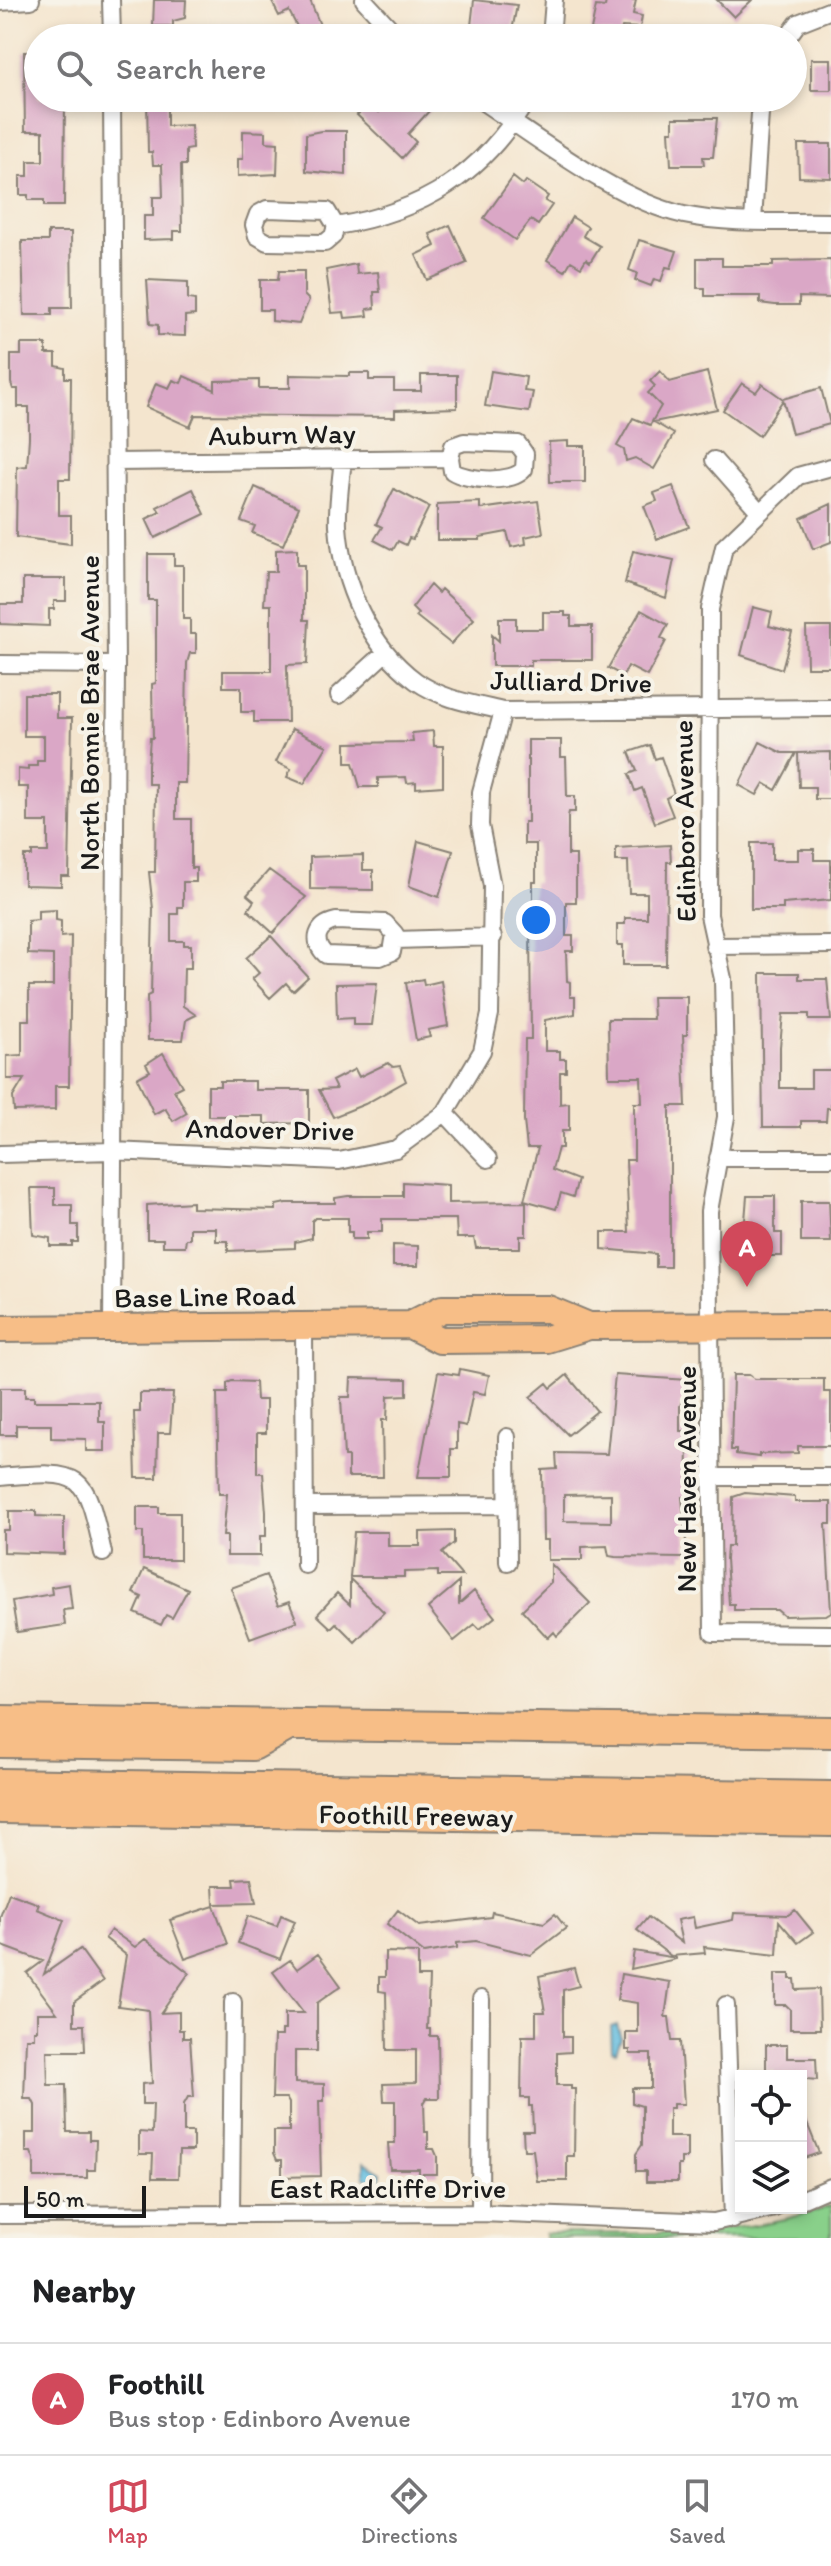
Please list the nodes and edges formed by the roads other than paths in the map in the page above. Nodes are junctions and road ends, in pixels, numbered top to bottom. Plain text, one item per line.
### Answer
1 (31, 0) edge
2 (111, 0) edge
3 (364, 0) edge
4 (554, 0) edge
5 (0, 2) edge
6 (831, 10) edge
7 (112, 24) edge
8 (386, 24) edge
9 (552, 24) edge
10 (797, 24) edge
11 (112, 112) edge
12 (499, 112) edge
13 (520, 112) edge
14 (760, 112) edge
15 (514, 122) junction
16 (753, 221) junction
17 (831, 222) edge
18 (336, 226) junction
19 (450, 458) dead end
20 (343, 459) junction
21 (714, 460) dead end
22 (115, 462) junction
23 (831, 467) edge
24 (758, 510) junction
25 (385, 653) junction
26 (0, 664) edge
27 (116, 665) junction
28 (339, 695) dead end
29 (707, 708) junction
30 (831, 708) edge
31 (503, 711) junction
32 (493, 937) junction
33 (396, 940) dead end
34 (831, 945) edge
35 (714, 946) junction
36 (445, 1113) junction
37 (113, 1151) junction
38 (0, 1154) edge
39 (718, 1158) junction
40 (831, 1158) edge
41 (488, 1159) dead end
42 (711, 1325) junction
43 (831, 1325) edge
44 (304, 1326) junction
45 (0, 1329) edge
46 (112, 1329) junction
47 (507, 1437) dead end
48 (0, 1477) edge
49 (710, 1477) junction
50 (831, 1477) edge
51 (507, 1505) junction
52 (305, 1506) junction
53 (103, 1553) dead end
54 (508, 1562) dead end
55 (305, 1565) dead end
56 (831, 1634) edge
57 (0, 1721) edge
58 (290, 1724) junction
59 (831, 1732) edge
60 (0, 1742) edge
61 (0, 1784) edge
62 (831, 1797) edge
63 (0, 1808) edge
64 (831, 1821) edge
65 (481, 1999) dead end
66 (233, 2002) dead end
67 (726, 2005) dead end
68 (831, 2187) edge
69 (807, 2197) edge
70 (231, 2213) junction
71 (480, 2213) junction
72 (754, 2214) edge
73 (0, 2215) edge
74 (733, 2220) junction

1 - 5 street
2 - 7 street
3 - 8 street
4 - 9 street
6 - 10 street
11 - 22 street, North Bonnie Brae Avenue
12 - 15 street
13 - 15 street
14 - 16 street
15 - 16 street
15 - 18 street
16 - 17 street
18 - 18 street
19 - 20 street, Auburn Way
20 - 22 street, Auburn Way
20 - 25 street, Julliard Drive
21 - 24 street
22 - 27 street, North Bonnie Brae Avenue
23 - 24 street, Edinboro Avenue
24 - 29 street, Edinboro Avenue
25 - 28 street
25 - 31 street, Julliard Drive
26 - 27 street
27 - 37 street, North Bonnie Brae Avenue
29 - 30 street, Julliard Drive
29 - 31 street, Julliard Drive
29 - 35 street, Edinboro Avenue
31 - 32 street, Andover Drive
32 - 33 street
32 - 36 street, Andover Drive
34 - 35 street
35 - 39 street, Edinboro Avenue
36 - 37 street, Andover Drive
36 - 41 street
37 - 38 street, Andover Drive
37 - 46 street, North Bonnie Brae Avenue
39 - 40 street
39 - 42 street, Edinboro Avenue
42 - 43 main road, Base Line Road
42 - 44 main road, Base Line Road
42 - 49 street, New Haven Avenue
44 - 46 main road, Base Line Road
44 - 52 street
45 - 46 main road, Base Line Road
47 - 51 street
48 - 53 street
49 - 50 street
49 - 56 street, New Haven Avenue
51 - 52 street
51 - 54 street
52 - 55 street
57 - 58 highway
58 - 59 highway
58 - 60 highway
61 - 62 highway
63 - 64 highway, Foothill Freeway
65 - 71 street
66 - 70 street
67 - 74 street
68 - 69 street
70 - 71 street, East Radcliffe Drive
70 - 73 street, East Radcliffe Drive
71 - 74 street, East Radcliffe Drive
72 - 74 street, East Radcliffe Drive

